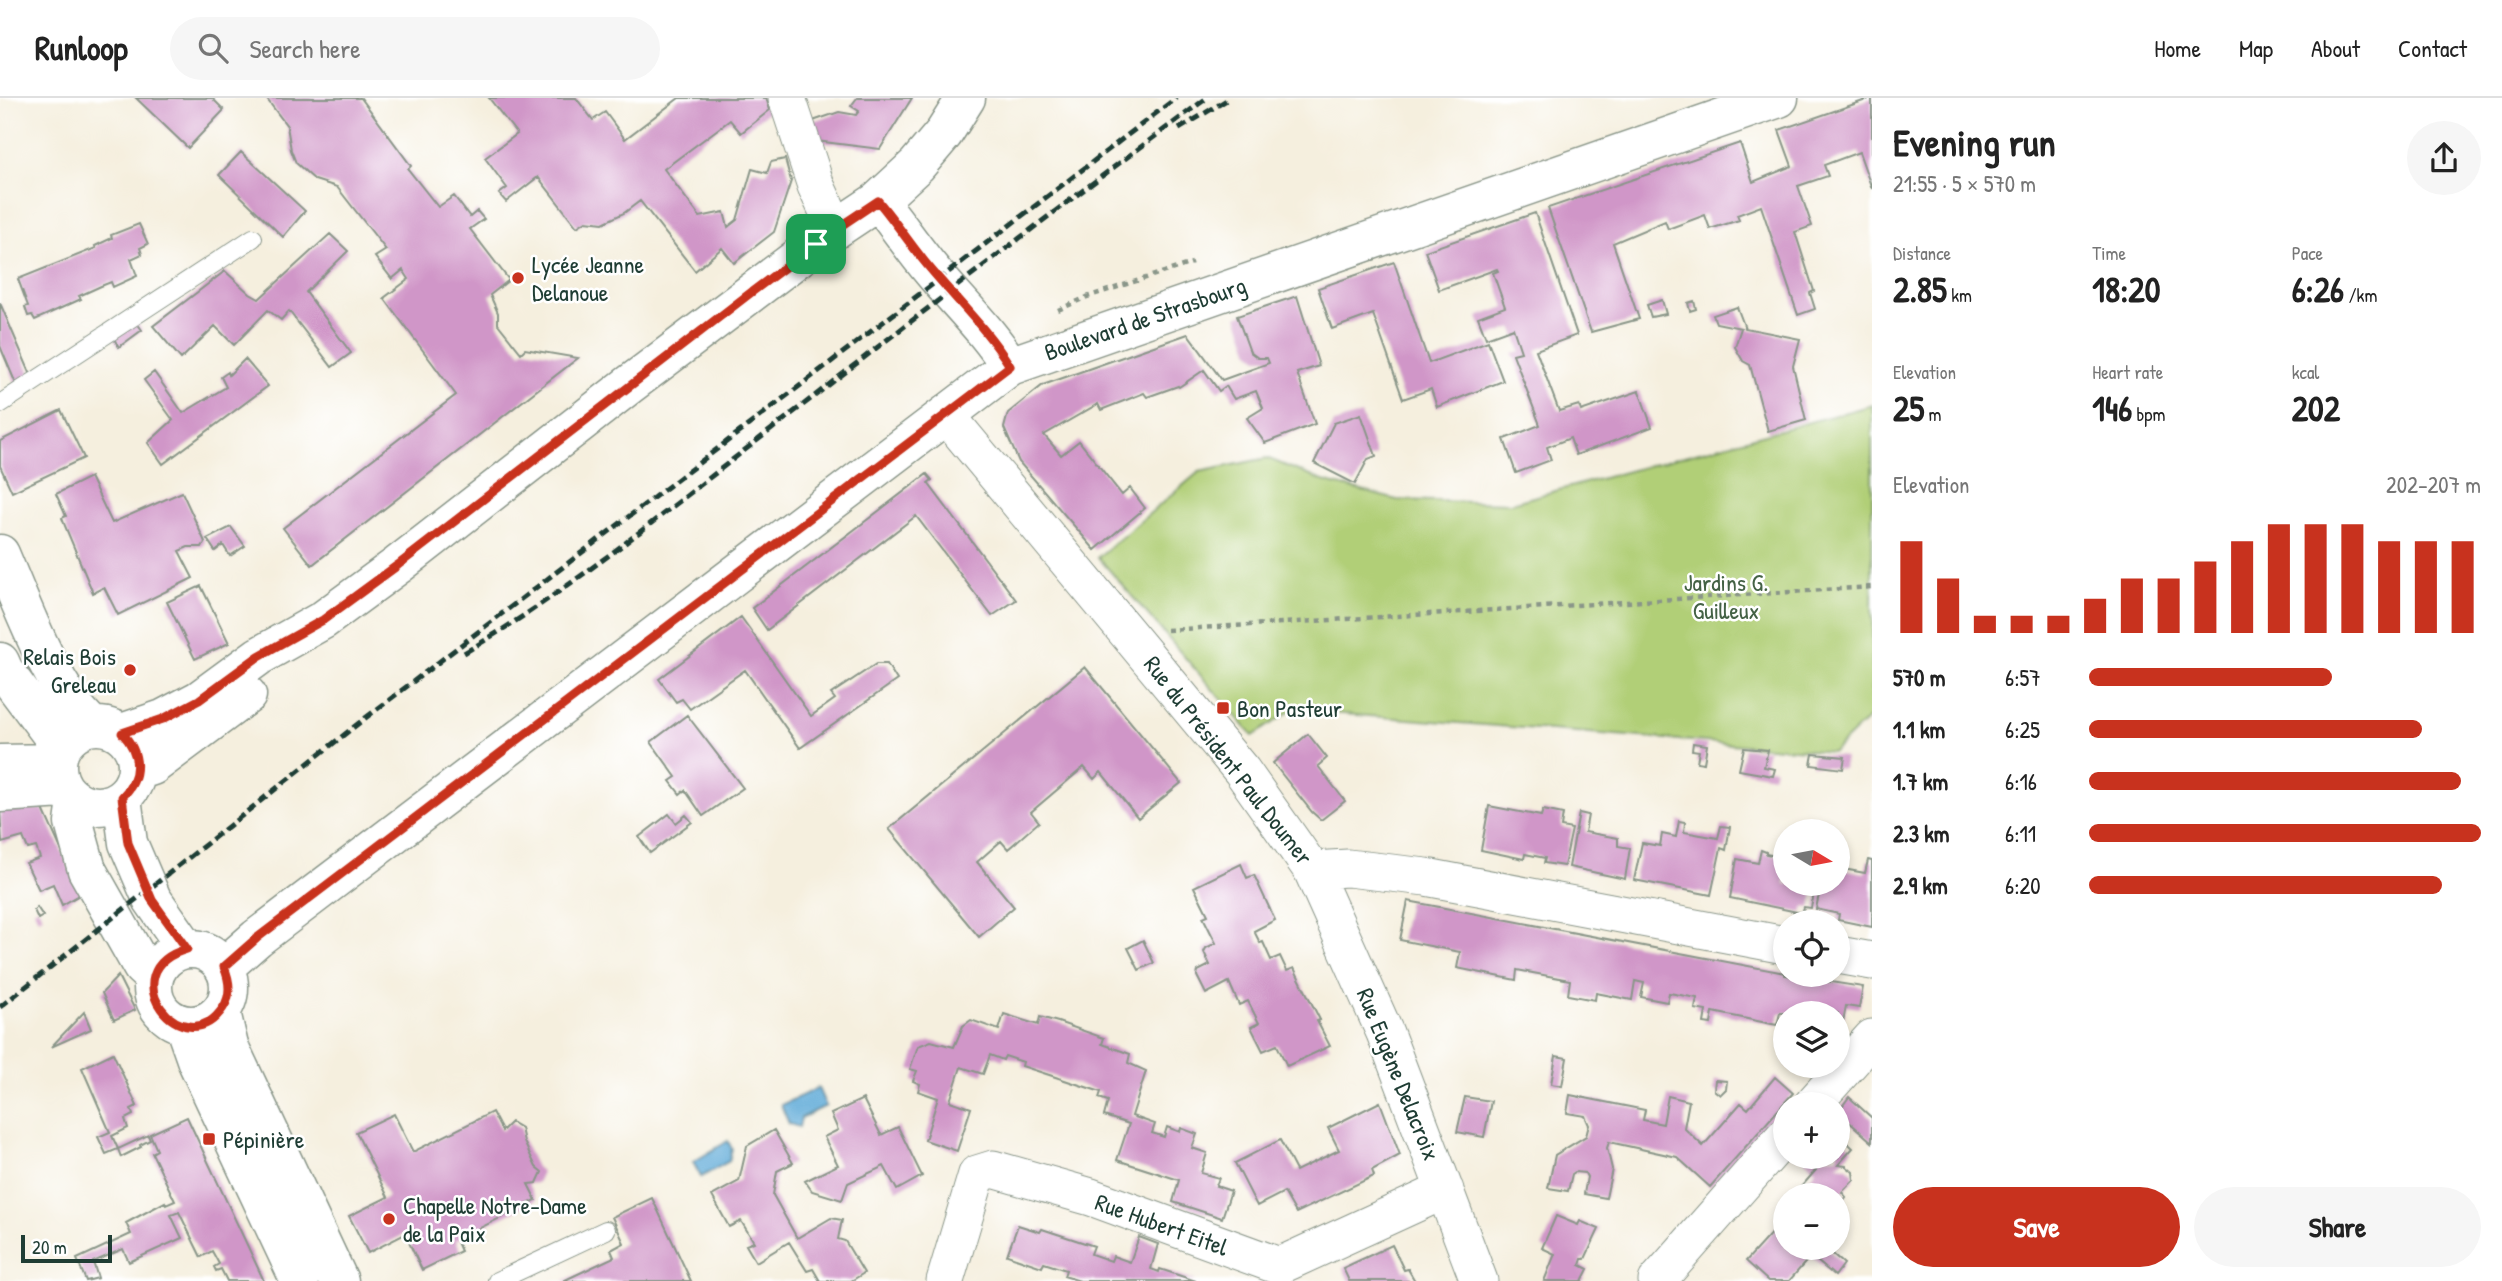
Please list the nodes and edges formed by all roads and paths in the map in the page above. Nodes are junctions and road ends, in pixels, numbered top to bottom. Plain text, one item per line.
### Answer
1 (787, 98) edge
2 (966, 98) edge
3 (1779, 98) edge
4 (878, 201) junction
5 (836, 229) junction
6 (253, 237) dead end
7 (1010, 366) junction
8 (0, 404) edge
9 (946, 415) junction
10 (0, 554) edge
11 (1872, 587) edge
12 (323, 620) junction
13 (1138, 645) junction
14 (1, 677) edge
15 (107, 729) junction
16 (0, 764) edge
17 (65, 775) junction
18 (129, 784) junction
19 (0, 793) edge
20 (1312, 870) junction
21 (1773, 943) edge
22 (187, 949) junction
23 (1850, 957) edge
24 (1872, 961) edge
25 (224, 967) junction
26 (154, 978) junction
27 (221, 1012) junction
28 (184, 1025) junction
29 (1872, 1038) edge
30 (1824, 1092) edge
31 (1773, 1150) edge
32 (1445, 1190) junction
33 (606, 1230) dead end
34 (300, 1281) edge
35 (339, 1281) edge
36 (497, 1281) edge
37 (945, 1281) edge
38 (1479, 1281) edge
39 (1657, 1281) edge

1 - 5 street
2 - 4 main road
3 - 7 main road, Boulevard de Strasbourg
4 - 5 main road
4 - 7 main road
5 - 12 main road
6 - 8 lane
7 - 9 main road, Boulevard de Strasbourg
9 - 13 street, Rue du Président Paul Doumer
9 - 25 main road, Boulevard de Strasbourg
10 - 15 main road
11 - 13 path
12 - 15 main road
12 - 18 main road
13 - 20 street, Rue du Président Paul Doumer
14 - 17 main road
15 - 17 main road
15 - 18 main road
16 - 17 main road
17 - 18 main road
17 - 19 main road
17 - 26 main road
18 - 22 main road
20 - 21 street, Rue du Président Paul Doumer
20 - 32 street, Rue Eugène Delacroix
22 - 25 main road
22 - 26 main road
23 - 24 street
25 - 27 main road
26 - 28 main road
27 - 28 main road
27 - 35 main road
28 - 34 main road
29 - 30 street
31 - 39 street
32 - 37 street, Rue Hubert Eitel
32 - 38 street, Rue Eugène Delacroix
33 - 36 lane

